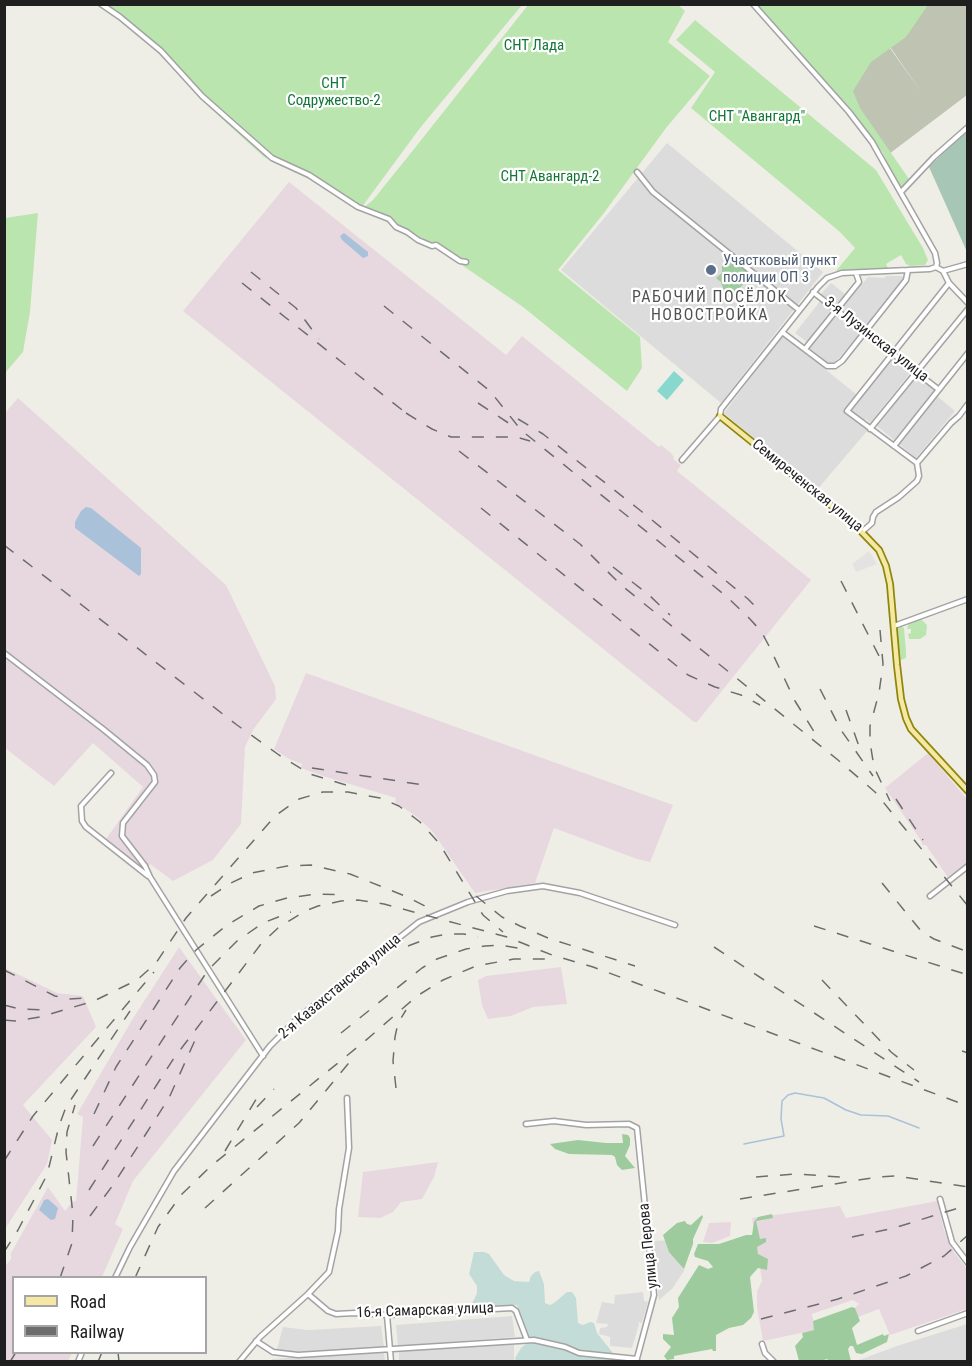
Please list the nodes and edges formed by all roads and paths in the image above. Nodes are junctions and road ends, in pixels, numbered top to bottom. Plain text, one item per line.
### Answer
1 (100, 4) edge
2 (753, 4) edge
3 (968, 128) edge
4 (637, 172) dead end
5 (901, 192) junction
6 (466, 262) dead end
7 (968, 264) edge
8 (936, 267) junction
9 (908, 270) junction
10 (943, 271) junction
11 (856, 273) junction
12 (949, 283) junction
13 (813, 292) junction
14 (968, 303) edge
15 (836, 309) junction
16 (968, 309) edge
17 (799, 310) junction
18 (782, 332) junction
19 (866, 332) junction
20 (805, 349) junction
21 (968, 353) edge
22 (893, 354) junction
23 (916, 371) junction
24 (938, 389) junction
25 (968, 404) edge
26 (720, 416) junction
27 (870, 429) junction
28 (894, 446) junction
29 (682, 460) dead end
30 (917, 462) junction
31 (863, 531) junction
32 (968, 599) edge
33 (894, 626) junction
34 (4, 653) edge
35 (111, 773) dead end
36 (966, 779) edge
37 (960, 783) junction
38 (968, 791) edge
39 (968, 866) edge
40 (150, 877) junction
41 (930, 896) dead end
42 (675, 925) dead end
43 (263, 1056) junction
44 (347, 1098) dead end
45 (526, 1124) dead end
46 (940, 1199) dead end
47 (968, 1263) edge
48 (116, 1276) edge
49 (308, 1294) junction
50 (968, 1313) edge
51 (387, 1315) junction
52 (918, 1331) dead end
53 (527, 1340) junction
54 (256, 1341) junction
55 (762, 1344) dead end
56 (390, 1349) junction
57 (637, 1360) edge
58 (239, 1362) edge
59 (391, 1362) edge
60 (774, 1362) edge

1 - 6 street
2 - 5 street
3 - 5 street
4 - 17 street
5 - 8 street
7 - 10 street
8 - 9 street
8 - 10 street
9 - 11 street
9 - 19 street
10 - 12 street
11 - 13 street
11 - 15 street
12 - 14 street
12 - 22 street
13 - 15 street, 3-я Лузинская улица
13 - 17 street
15 - 19 street, 3-я Лузинская улица
15 - 20 street
16 - 23 street
17 - 18 street
18 - 20 street
18 - 26 street
19 - 20 street
19 - 22 street, 3-я Лузинская улица
21 - 24 street
22 - 23 street, 3-я Лузинская улица
22 - 27 street
23 - 24 street, 3-я Лузинская улица
23 - 27 street
24 - 28 street
25 - 30 street
26 - 29 street
26 - 31 main road, Семиреченская улица
27 - 28 street
28 - 30 street
30 - 31 street
31 - 33 main road, Семиреченская улица
32 - 33 street
33 - 37 main road, Семиреченская улица
34 - 40 street
35 - 40 street
36 - 37 street
37 - 38 main road, Семиреченская улица
39 - 41 street
40 - 43 street
42 - 43 street, 2-я Казахстанская улица
43 - 48 street, 2-я Казахстанская улица
44 - 49 street
45 - 57 street, улица Перова
46 - 47 street
49 - 51 street, 16-я Самарская улица
49 - 54 street
50 - 52 street
51 - 53 street, 16-я Самарская улица
51 - 56 street
53 - 56 street
53 - 57 street
54 - 56 street
54 - 58 street
55 - 60 street
56 - 59 street

